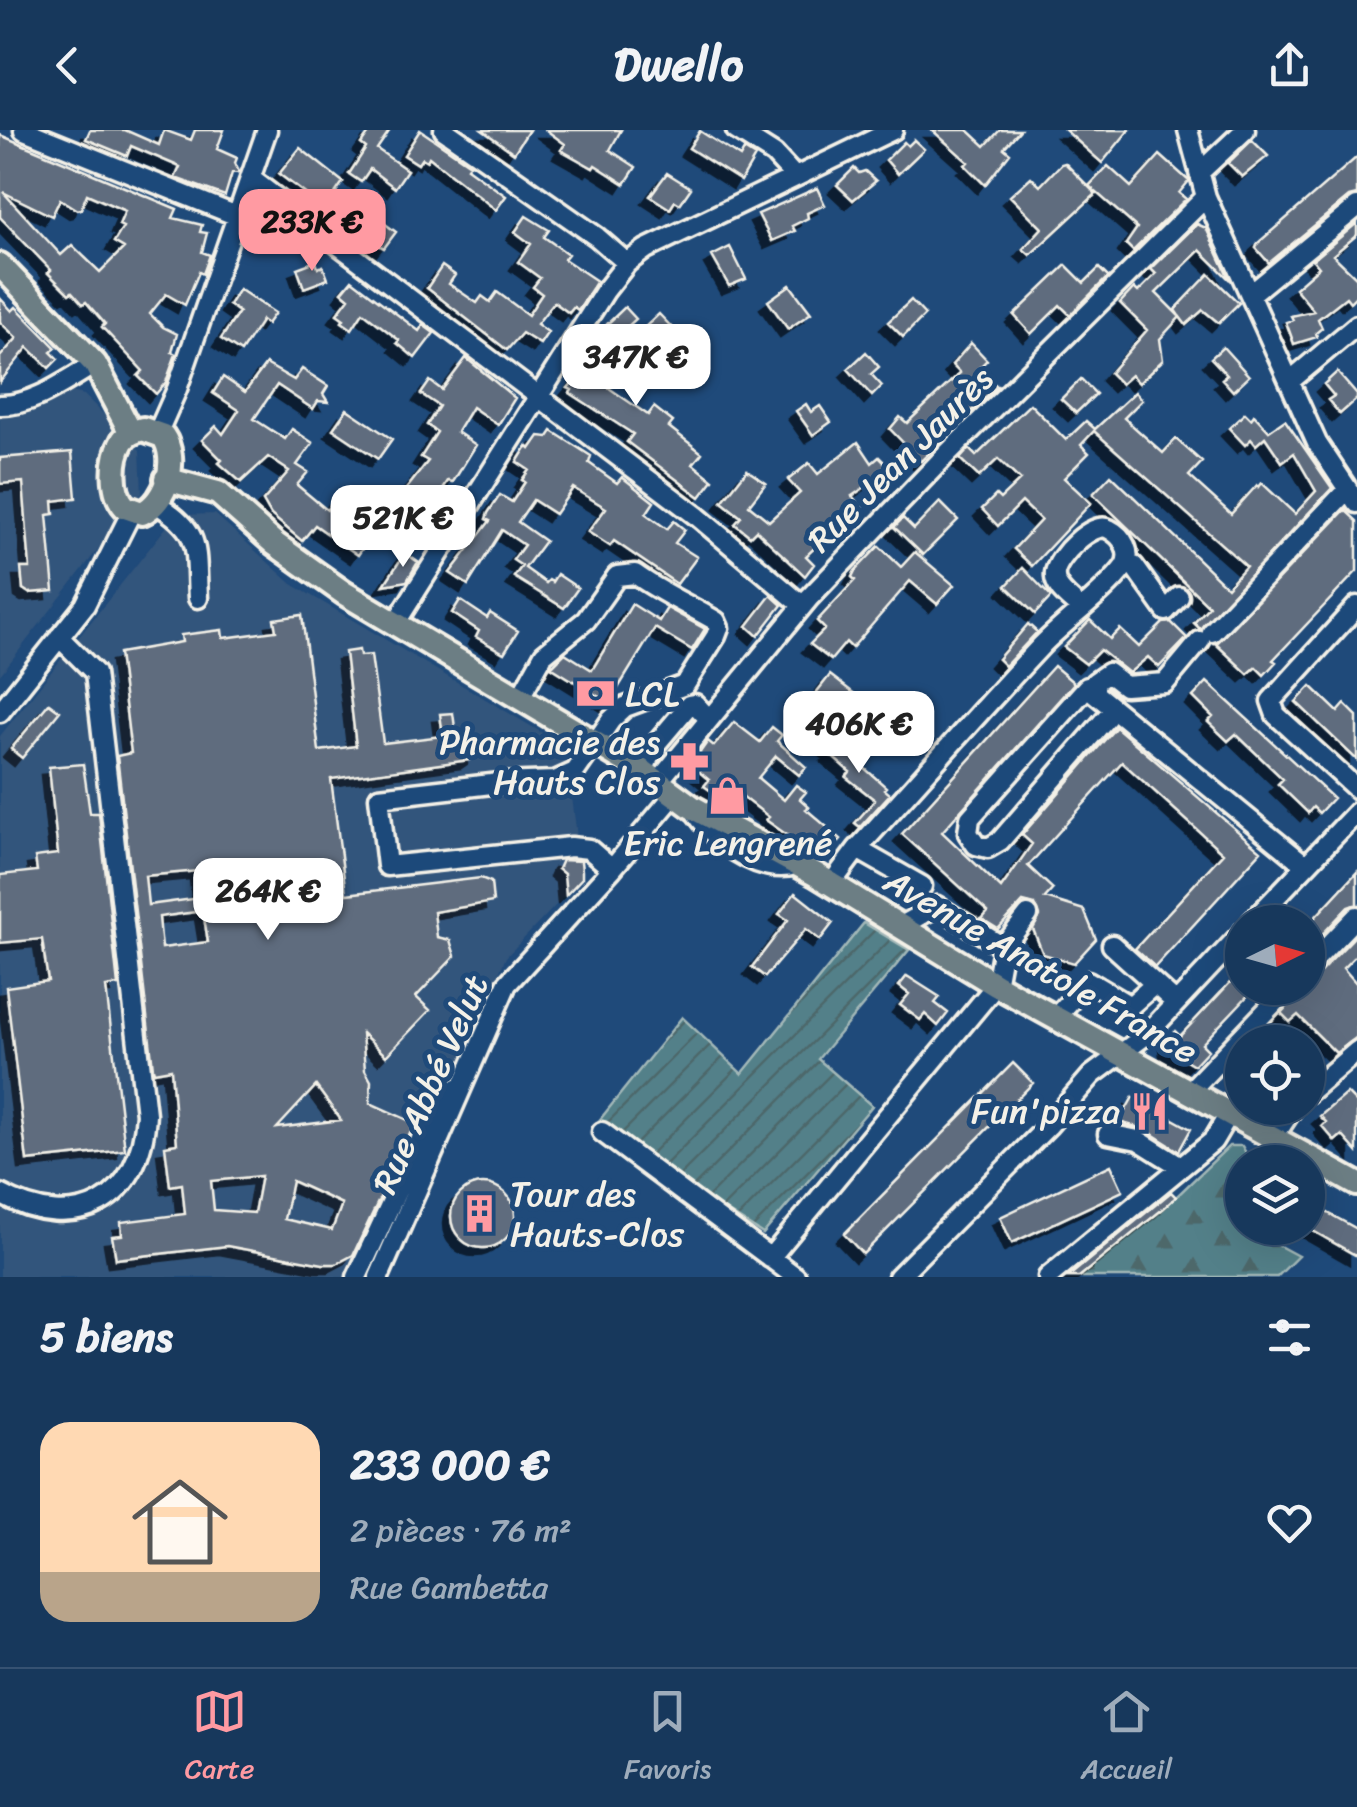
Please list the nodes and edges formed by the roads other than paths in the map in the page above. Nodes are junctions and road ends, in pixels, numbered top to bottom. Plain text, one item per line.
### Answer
1 (24, 130) edge
2 (267, 130) edge
3 (444, 130) edge
4 (736, 130) edge
5 (893, 130) edge
6 (1188, 130) edge
7 (1245, 130) edge
8 (1199, 172) junction
9 (795, 177) junction
10 (250, 178) junction
11 (1206, 198) junction
12 (1357, 207) edge
13 (237, 216) junction
14 (628, 262) junction
15 (0, 265) edge
16 (1251, 294) junction
17 (1357, 325) edge
18 (95, 364) junction
19 (1290, 381) junction
20 (538, 399) junction
21 (0, 405) edge
22 (158, 432) junction
23 (131, 433) junction
24 (166, 479) junction
25 (1352, 496) edge
26 (157, 504) junction
27 (132, 511) junction
28 (1125, 566) junction
29 (198, 598) dead end
30 (1180, 598) dead end
31 (802, 605) junction
32 (1357, 606) edge
33 (1080, 608) junction
34 (395, 624) junction
35 (59, 638) junction
36 (1095, 694) junction
37 (520, 699) junction
38 (1114, 709) junction
39 (0, 712) edge
40 (709, 720) junction
41 (594, 742) junction
42 (667, 789) junction
43 (1357, 789) edge
44 (1357, 812) edge
45 (857, 849) junction
46 (1305, 866) junction
47 (612, 870) junction
48 (831, 884) junction
49 (922, 886) dead end
50 (1269, 905) edge
51 (1028, 915) dead end
52 (1357, 916) edge
53 (901, 926) junction
54 (1112, 945) dead end
55 (1003, 947) junction
56 (1325, 950) edge
57 (1225, 952) edge
58 (1154, 984) junction
59 (996, 985) junction
60 (1176, 1004) junction
61 (1272, 1005) edge
62 (1056, 1017) junction
63 (1357, 1051) edge
64 (1122, 1054) junction
65 (1325, 1078) edge
66 (465, 1080) junction
67 (1189, 1092) junction
68 (1225, 1112) edge
69 (1225, 1119) edge
70 (1249, 1125) edge
71 (1282, 1125) edge
72 (602, 1132) dead end
73 (1108, 1134) dead end
74 (1273, 1138) junction
75 (1181, 1167) junction
76 (1357, 1184) edge
77 (0, 1194) edge
78 (770, 1258) junction
79 (358, 1277) edge
80 (379, 1277) edge
81 (796, 1277) edge
82 (898, 1277) edge
83 (1048, 1277) edge

1 - 13 street
2 - 10 street
3 - 14 street
4 - 9 street
5 - 9 street
6 - 8 street
7 - 8 street
8 - 11 street
9 - 14 street
10 - 13 street
10 - 20 street
11 - 16 street
11 - 31 street, Rue Jean Jaurès
12 - 16 street
13 - 22 street
14 - 20 street
15 - 18 main road
16 - 19 street
17 - 19 street
18 - 21 street
18 - 23 main road
19 - 25 street
20 - 31 street
20 - 34 street
22 - 23 main road
22 - 24 main road
23 - 27 main road
24 - 26 main road
24 - 34 main road, Avenue Anatole France
25 - 36 street
26 - 27 main road
26 - 29 street
27 - 35 street
28 - 30 street
28 - 33 street
28 - 33 street
31 - 40 street, Rue Jean Jaurès
32 - 43 street
33 - 45 street
34 - 37 main road, Avenue Anatole France
35 - 39 street
35 - 77 street
36 - 38 street
36 - 38 street
37 - 41 main road, Avenue Anatole France
37 - 41 street
38 - 46 street
40 - 42 street, Rue Jean Jaurès
40 - 42 street
41 - 42 main road, Avenue Anatole France
41 - 47 street
42 - 47 street, Rue Abbé Velut
42 - 48 main road, Avenue Anatole France
44 - 46 street
45 - 48 street
45 - 49 street
46 - 50 street
47 - 66 street, Rue Abbé Velut
48 - 53 main road, Avenue Anatole France
51 - 55 street
52 - 56 street
53 - 55 street
53 - 59 main road, Avenue Anatole France
54 - 58 street
55 - 59 street
57 - 60 street
58 - 60 street
58 - 62 street
59 - 62 main road, Avenue Anatole France
59 - 78 street
60 - 64 street
61 - 67 street
62 - 64 main road, Avenue Anatole France
63 - 65 street
64 - 67 main road, Avenue Anatole France
64 - 82 street
66 - 79 street
66 - 80 street, Rue Abbé Velut
67 - 68 main road, Avenue Anatole France
69 - 75 street
70 - 74 main road, Avenue Anatole France
71 - 74 street
72 - 78 street
73 - 75 street
74 - 76 main road, Avenue Anatole France
75 - 83 street
78 - 81 street

